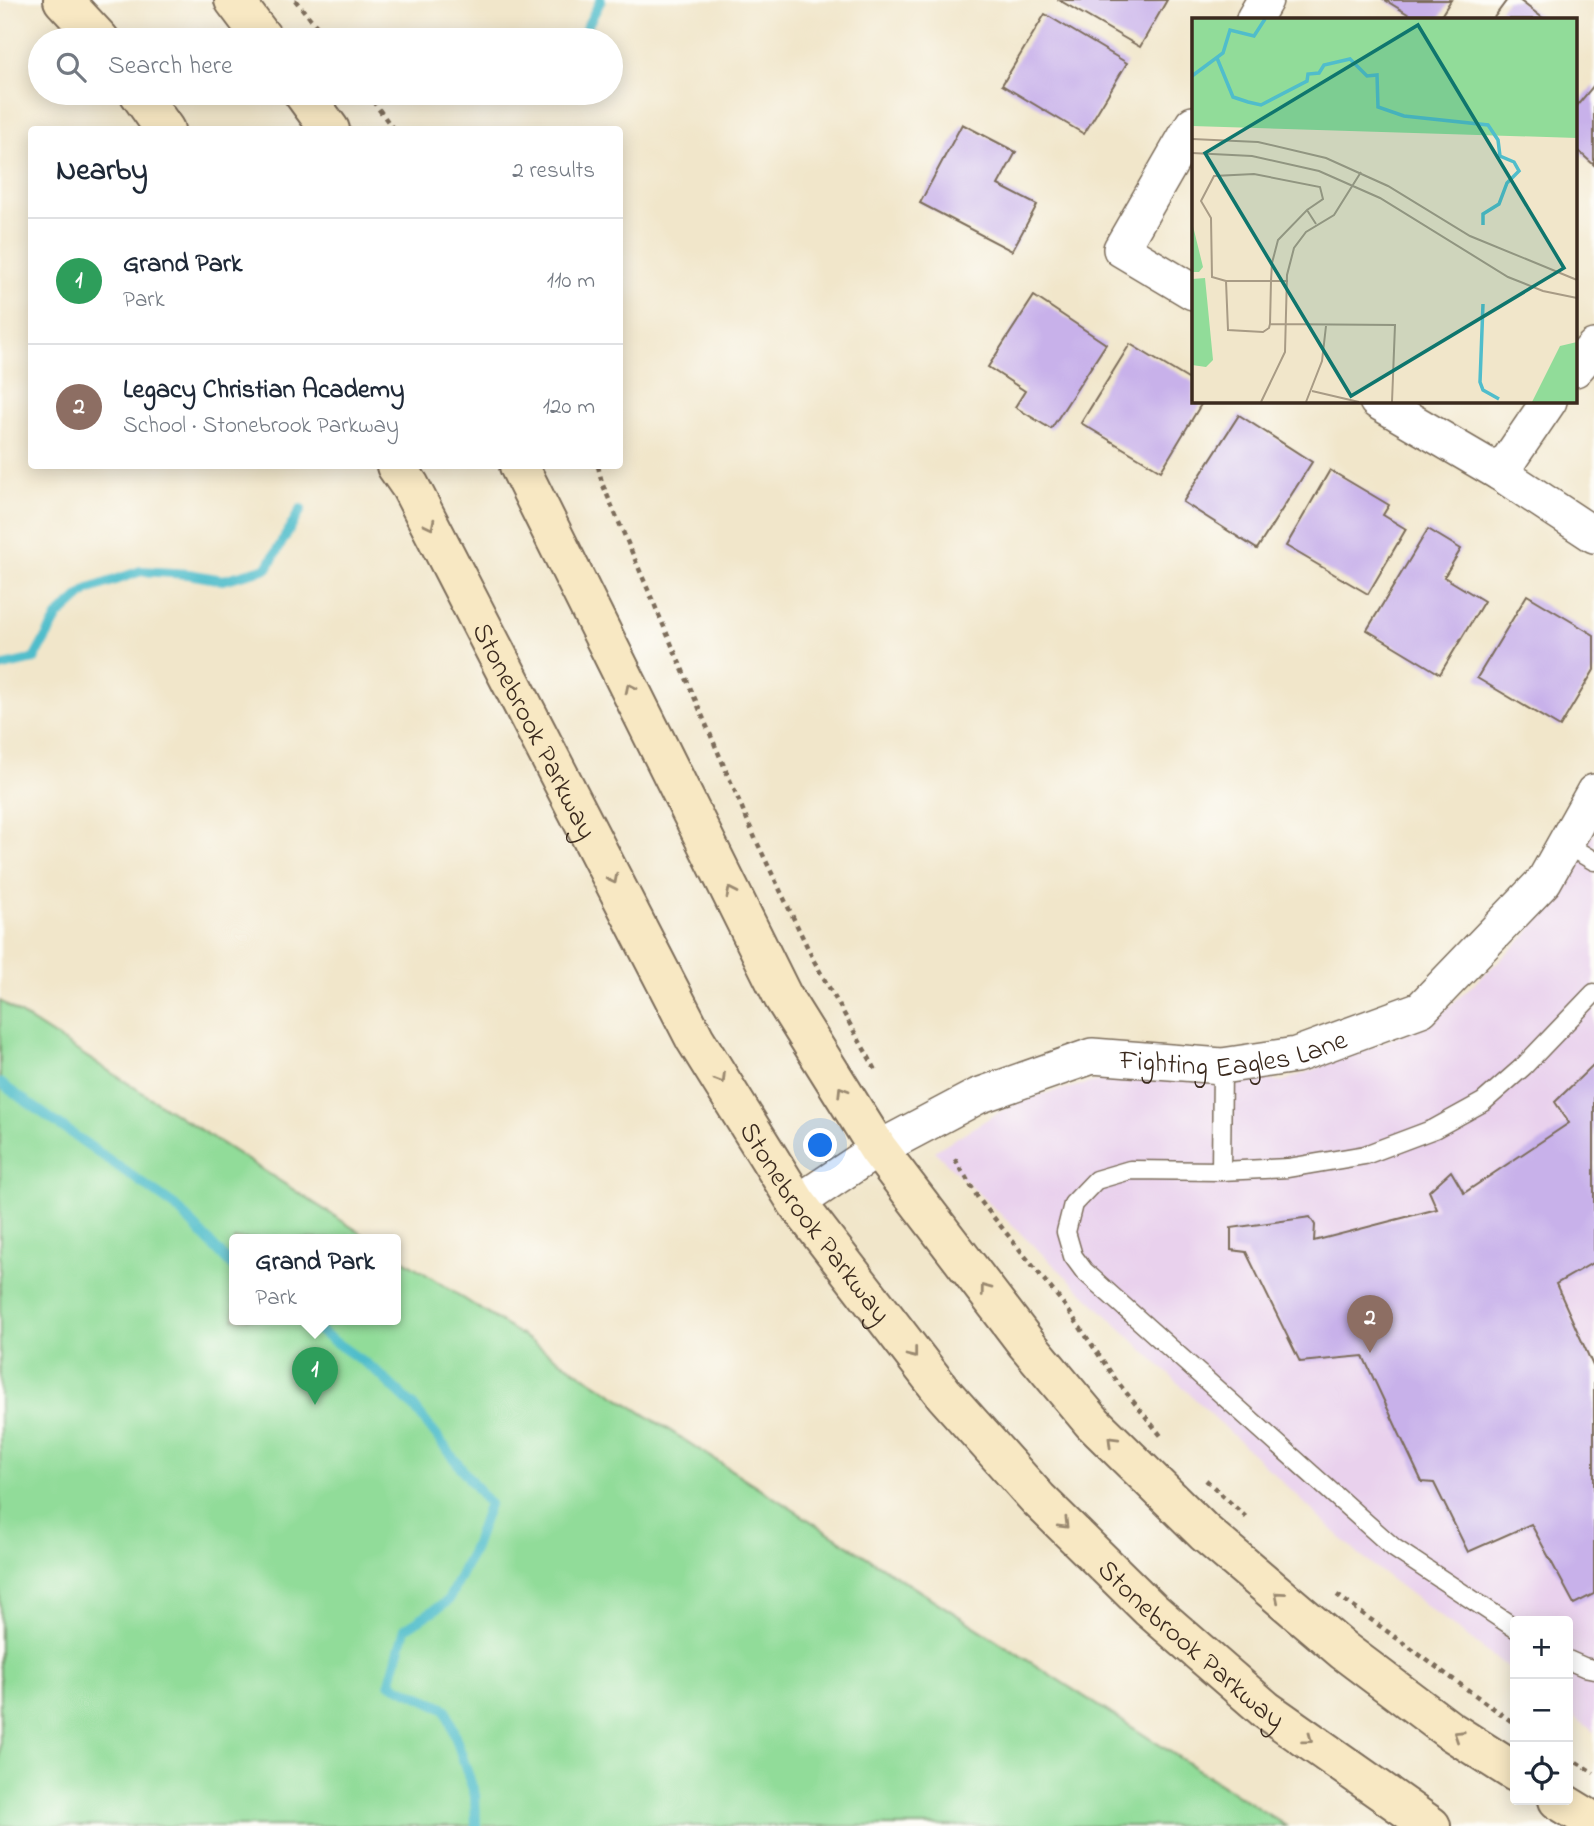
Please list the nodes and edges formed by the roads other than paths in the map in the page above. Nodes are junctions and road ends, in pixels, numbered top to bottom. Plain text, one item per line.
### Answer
1 (62, 0) edge
2 (234, 0) edge
3 (1265, 0) edge
4 (1255, 18) edge
5 (89, 28) edge
6 (255, 28) edge
7 (148, 105) edge
8 (312, 105) edge
9 (163, 126) edge
10 (327, 126) edge
11 (1192, 126) edge
12 (1192, 291) edge
13 (1594, 346) edge
14 (1576, 368) edge
15 (1379, 402) edge
16 (1548, 402) edge
17 (398, 469) edge
18 (520, 469) edge
19 (1500, 473) junction
20 (1594, 535) edge
21 (1594, 792) edge
22 (1564, 844) junction
23 (1594, 861) edge
24 (1594, 993) edge
25 (1222, 1066) junction
26 (878, 1149) junction
27 (1221, 1171) junction
28 (797, 1203) junction
29 (1510, 1625) edge
30 (1573, 1662) edge
31 (1594, 1669) edge
32 (1510, 1769) edge
33 (1566, 1805) edge
34 (1594, 1822) edge
35 (1431, 1826) edge

1 - 5 main road
2 - 6 main road
3 - 4 street
7 - 9 main road
8 - 10 main road
11 - 12 street
13 - 14 street
15 - 19 street
16 - 19 street
17 -> 28 main road, Stonebrook Parkway
26 -> 18 main road
19 - 20 street
21 - 22 street, Fighting Eagles Lane
22 - 23 lane
22 - 25 street, Fighting Eagles Lane
24 - 27 lane
25 - 26 street, Fighting Eagles Lane
25 - 27 lane
26 - 28 street, Fighting Eagles Lane
32 -> 26 main road
27 - 29 lane
28 -> 35 main road, Stonebrook Parkway
30 - 31 lane
33 - 34 main road

